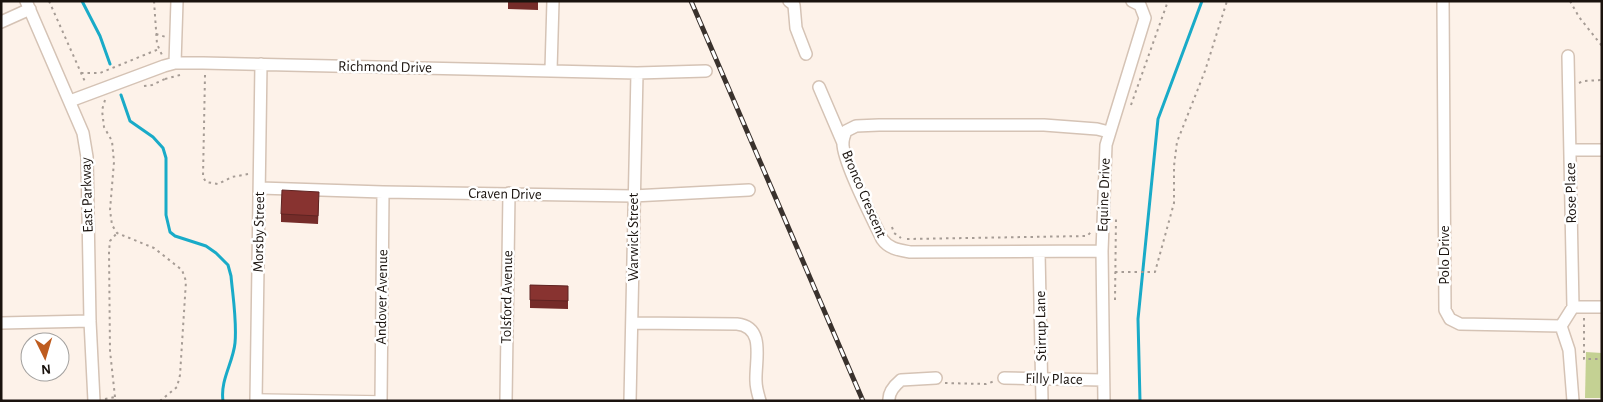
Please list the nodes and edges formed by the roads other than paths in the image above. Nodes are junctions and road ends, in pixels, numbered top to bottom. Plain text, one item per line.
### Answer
1 (177, 1) edge
2 (553, 1) edge
3 (1132, 1) edge
4 (1443, 1) edge
5 (794, 2) edge
6 (28, 5) edge
7 (1, 22) edge
8 (806, 54) dead end
9 (1568, 56) dead end
10 (261, 64) junction
11 (170, 65) junction
12 (552, 70) junction
13 (706, 71) dead end
14 (637, 73) junction
15 (819, 87) dead end
16 (70, 101) junction
17 (1109, 132) junction
18 (843, 143) junction
19 (1570, 150) junction
20 (1602, 150) edge
21 (260, 188) junction
22 (749, 190) dead end
23 (383, 192) junction
24 (509, 193) junction
25 (634, 196) junction
26 (1102, 251) junction
27 (1039, 252) junction
28 (1574, 307) junction
29 (1602, 307) edge
30 (90, 321) junction
31 (1, 323) edge
32 (633, 323) junction
33 (1561, 326) junction
34 (936, 378) road end
35 (1004, 378) road end
36 (1042, 378) junction
37 (1103, 380) junction
38 (256, 399) edge
39 (381, 400) edge
40 (94, 401) edge
41 (506, 401) edge
42 (630, 401) edge
43 (760, 401) edge
44 (889, 401) edge
45 (1042, 401) edge
46 (1104, 401) edge
47 (1573, 401) edge

1 - 11 street
2 - 12 street
3 - 17 street, Equine Drive
4 - 33 street, Polo Drive
5 - 8 street
6 - 7 street
6 - 16 street, East Parkway
9 - 19 street, Rose Place
10 - 11 street, Richmond Drive
10 - 12 street, Richmond Drive
10 - 21 street, Morsby Street
11 - 16 street, Richmond Drive
12 - 14 street, Richmond Drive
13 - 14 street, Richmond Drive
14 - 25 street, Warwick Street
15 - 18 street
16 - 30 street, East Parkway
17 - 18 street, Bronco Crescent
17 - 26 street, Equine Drive
18 - 27 street, Bronco Crescent
19 - 20 street
19 - 28 street, Rose Place
21 - 23 street, Craven Drive
21 - 38 street, Morsby Street
22 - 25 street, Craven Drive
23 - 24 street, Craven Drive
23 - 39 street, Andover Avenue
24 - 25 street, Craven Drive
24 - 41 street, Tolsford Avenue
25 - 32 street, Warwick Street
26 - 27 street, Bronco Crescent
26 - 37 street, Equine Drive
27 - 36 street, Stirrup Lane
28 - 29 street
28 - 33 street
30 - 31 street
30 - 40 street, East Parkway
32 - 42 street, Warwick Street
32 - 43 street
33 - 47 street
34 - 44 street
35 - 36 street, Filly Place
36 - 37 street, Filly Place
36 - 45 street, Stirrup Lane
37 - 46 street, Equine Drive
38 - 39 lane

